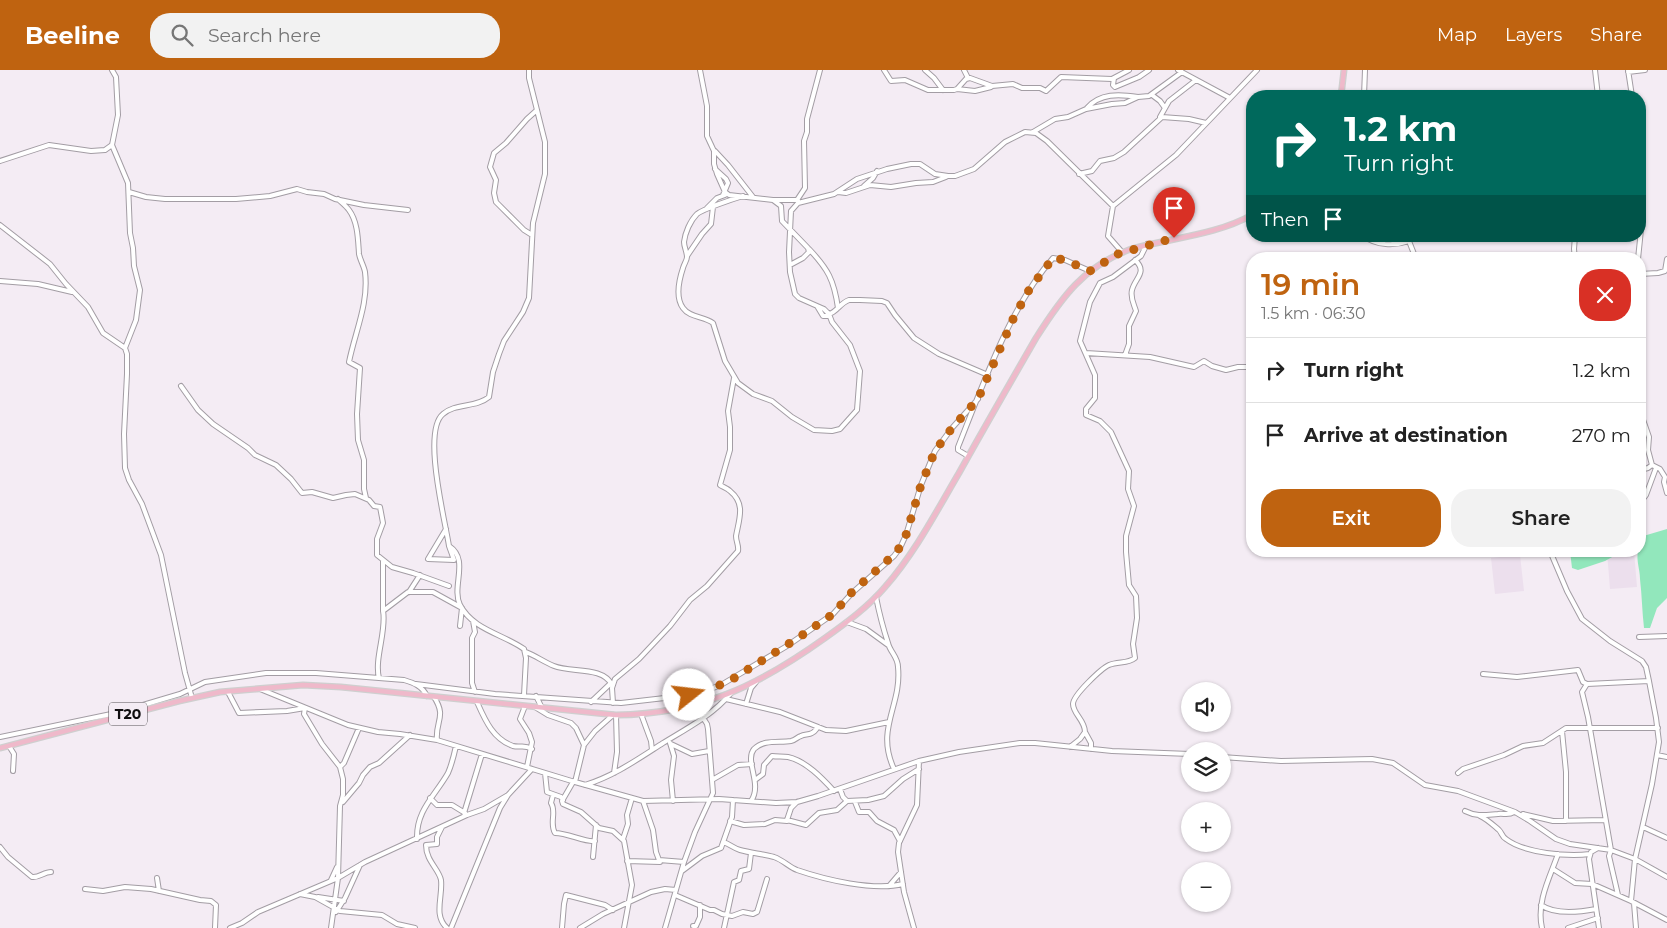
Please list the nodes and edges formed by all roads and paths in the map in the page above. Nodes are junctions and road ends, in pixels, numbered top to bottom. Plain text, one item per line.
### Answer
1 (112, 70) edge
2 (529, 70) edge
3 (694, 70) edge
4 (820, 70) edge
5 (884, 70) edge
6 (925, 70) edge
7 (964, 70) edge
8 (1129, 70) edge
9 (1149, 70) edge
10 (1257, 70) edge
11 (1344, 70) edge
12 (1365, 70) edge
13 (1595, 70) edge
14 (1645, 70) edge
15 (1180, 71) edge
16 (1628, 71) edge
17 (700, 72) edge
18 (968, 78) junction
19 (1114, 78) junction
20 (1196, 80) junction
21 (992, 86) junction
22 (956, 89) junction
23 (943, 90) junction
24 (1158, 90) junction
25 (1342, 90) edge
26 (1364, 90) edge
27 (1597, 90) edge
28 (1631, 90) edge
29 (1152, 95) junction
30 (1138, 96) junction
31 (1230, 98) junction
32 (1158, 100) junction
33 (1165, 108) junction
34 (1086, 109) junction
35 (537, 110) junction
36 (1159, 118) junction
37 (1206, 123) junction
38 (1032, 132) junction
39 (112, 145) junction
40 (714, 151) junction
41 (0, 161) edge
42 (877, 171) junction
43 (1079, 174) junction
44 (948, 176) junction
45 (863, 186) junction
46 (129, 192) junction
47 (838, 192) junction
48 (724, 194) junction
49 (743, 196) junction
50 (753, 197) junction
51 (338, 199) junction
52 (773, 200) junction
53 (797, 200) junction
54 (1113, 206) junction
55 (713, 207) junction
56 (706, 209) junction
57 (408, 210) dead end
58 (791, 211) junction
59 (1246, 219) edge
60 (0, 225) edge
61 (789, 230) junction
62 (532, 235) junction
63 (1378, 242) edge
64 (1406, 242) edge
65 (1147, 244) junction
66 (808, 248) junction
67 (1122, 252) junction
68 (687, 256) junction
69 (1667, 259) edge
70 (1135, 260) junction
71 (790, 265) junction
72 (1090, 271) junction
73 (1646, 274) edge
74 (0, 281) edge
75 (73, 292) junction
76 (838, 308) junction
77 (829, 315) junction
78 (125, 348) junction
79 (1086, 353) junction
80 (1125, 355) junction
81 (1246, 366) edge
82 (988, 375) junction
83 (734, 378) junction
84 (180, 386) dead end
85 (978, 399) junction
86 (1646, 428) edge
87 (968, 456) junction
88 (1652, 465) junction
89 (1646, 468) edge
90 (1656, 468) junction
91 (1667, 493) edge
92 (1646, 495) edge
93 (366, 498) junction
94 (446, 529) junction
95 (449, 546) junction
96 (1553, 557) edge
97 (383, 561) junction
98 (420, 575) junction
99 (449, 586) dead end
100 (408, 592) junction
101 (876, 597) junction
102 (462, 608) junction
103 (383, 611) junction
104 (473, 621) junction
105 (847, 622) junction
106 (460, 626) dead end
107 (1667, 636) edge
108 (1639, 637) dead end
109 (888, 645) junction
110 (526, 652) junction
111 (1483, 674) dead end
112 (379, 678) junction
113 (1649, 681) junction
114 (756, 682) junction
115 (416, 684) junction
116 (611, 684) junction
117 (1587, 684) junction
118 (258, 688) junction
119 (190, 690) junction
120 (228, 692) junction
121 (475, 692) junction
122 (731, 693) junction
123 (524, 695) junction
124 (427, 696) junction
125 (536, 696) junction
126 (434, 697) junction
127 (192, 698) junction
128 (726, 699) junction
129 (477, 702) junction
130 (591, 702) junction
131 (613, 703) junction
132 (746, 704) junction
133 (695, 705) junction
134 (525, 706) junction
135 (535, 707) junction
136 (305, 708) junction
137 (542, 708) junction
138 (614, 714) junction
139 (641, 714) junction
140 (703, 718) junction
141 (889, 722) junction
142 (818, 727) junction
143 (1590, 727) junction
144 (359, 728) junction
145 (1658, 728) junction
146 (1562, 730) junction
147 (1085, 732) junction
148 (410, 735) junction
149 (0, 738) edge
150 (437, 740) junction
151 (669, 742) junction
152 (584, 744) junction
153 (9, 746) junction
154 (456, 746) junction
155 (1070, 747) junction
156 (0, 748) edge
157 (532, 749) junction
158 (652, 750) junction
159 (1091, 750) junction
160 (709, 751) junction
161 (482, 754) junction
162 (1181, 754) edge
163 (1657, 755) junction
164 (1667, 757) edge
165 (1231, 758) edge
166 (919, 761) junction
167 (752, 764) junction
168 (340, 766) junction
169 (529, 768) junction
170 (894, 769) junction
171 (919, 769) junction
172 (13, 771) dead end
173 (546, 773) junction
174 (614, 773) junction
175 (1458, 773) dead end
176 (712, 780) junction
177 (755, 780) junction
178 (574, 782) junction
179 (585, 785) junction
180 (840, 789) junction
181 (834, 791) junction
182 (508, 795) junction
183 (553, 795) junction
184 (430, 798) junction
185 (632, 798) junction
186 (710, 799) junction
187 (563, 800) junction
188 (733, 800) junction
189 (643, 801) junction
190 (672, 801) junction
191 (751, 801) junction
192 (847, 801) junction
193 (797, 802) junction
194 (854, 802) junction
195 (340, 806) junction
196 (1464, 811) dead end
197 (1514, 812) junction
198 (466, 814) junction
199 (1480, 816) junction
200 (1605, 820) junction
201 (730, 821) junction
202 (787, 821) junction
203 (1566, 821) junction
204 (596, 825) junction
205 (442, 826) junction
206 (1643, 826) junction
207 (1667, 838) edge
208 (417, 839) junction
209 (623, 839) junction
210 (595, 841) junction
211 (900, 841) junction
212 (723, 842) junction
213 (0, 848) edge
214 (1599, 848) junction
215 (1611, 850) junction
216 (751, 852) junction
217 (1558, 854) junction
218 (1590, 854) junction
219 (593, 858) dead end
220 (1634, 859) junction
221 (627, 861) junction
222 (338, 862) junction
223 (662, 862) junction
224 (684, 862) junction
225 (360, 865) junction
226 (1552, 869) junction
227 (682, 871) junction
228 (51, 872) dead end
229 (901, 872) junction
230 (1667, 877) edge
231 (157, 878) dead end
232 (338, 878) junction
233 (767, 879) dead end
234 (331, 880) junction
235 (903, 884) junction
236 (1592, 884) junction
237 (889, 886) junction
238 (85, 889) dead end
239 (159, 891) junction
240 (675, 893) junction
241 (300, 894) junction
242 (1618, 895) junction
243 (315, 897) junction
244 (335, 900) junction
245 (344, 901) junction
246 (628, 902) junction
247 (1632, 902) junction
248 (700, 905) junction
249 (1541, 905) junction
250 (336, 909) junction
251 (1596, 909) junction
252 (613, 910) junction
253 (727, 915) junction
254 (1598, 918) junction
255 (1667, 920) edge
256 (693, 926) dead end
257 (215, 928) edge
258 (230, 928) edge
259 (331, 928) edge
260 (414, 928) edge
261 (447, 928) edge
262 (452, 928) edge
263 (562, 928) edge
264 (580, 928) edge
265 (624, 928) edge
266 (665, 928) edge
267 (724, 928) edge
268 (914, 928) edge
269 (1542, 928) edge
270 (1568, 928) edge
271 (1599, 928) edge
272 (1636, 928) edge

1 - 39 street
2 - 35 street
3 - 17 street
4 - 53 street
5 - 23 street
6 - 23 street
7 - 18 street
8 - 19 street
9 - 19 street
10 - 31 street
11 - 25 main road
12 - 26 street
13 - 27 street
14 - 16 street
15 - 20 street
15 - 24 street
16 - 28 street
17 - 40 street
18 - 21 street
18 - 22 street
19 - 21 street
20 - 31 street
20 - 33 street
21 - 22 street
22 - 23 street
24 - 29 street
24 - 32 street
29 - 30 street
29 - 32 street
30 - 34 street
30 - 34 street
31 - 37 street
32 - 33 street
33 - 36 street
34 - 38 street
35 - 62 street
35 - 62 street
36 - 37 street
36 - 43 street
37 - 54 street
38 - 43 street
38 - 44 street
39 - 41 street
39 - 46 street
40 - 48 street
40 - 50 street
42 - 44 street
42 - 45 street
42 - 47 street
43 - 54 street
44 - 45 street
45 - 47 street
46 - 51 street
46 - 78 street
47 - 53 street
48 - 49 street
48 - 56 street
49 - 50 street
49 - 55 street
50 - 52 street
51 - 57 street
51 - 93 street
52 - 53 street
52 - 61 street
53 - 58 street
53 - 58 street
54 - 67 street
55 - 56 street
55 - 68 street
56 - 68 street
58 - 61 street
59 - 65 main road, T20
60 - 75 street
61 - 66 street
61 - 71 street
62 - 94 street
63 - 64 street
65 - 67 main road, T20
65 - 70 street
66 - 71 street
66 - 76 street
67 - 72 main road, T20
68 - 83 street
69 - 73 street
70 - 79 street
70 - 80 street
71 - 77 street
72 - 82 street
72 - 87 main road, T20
74 - 75 street
75 - 78 street
76 - 77 street
76 - 82 street
77 - 83 street
78 - 119 street
79 - 80 street
79 - 147 street
80 - 81 street
82 - 85 street
83 - 116 street
84 - 93 street
85 - 87 street
85 - 131 street
86 - 88 street
87 - 101 main road, T20
88 - 89 street
88 - 90 street
90 - 91 street
90 - 92 street
93 - 97 street
94 - 95 street
94 - 95 street
95 - 102 street
96 - 113 street
97 - 98 street
97 - 103 street
98 - 99 street
98 - 100 street
100 - 102 street
100 - 103 street
101 - 105 main road, T20
101 - 109 street
102 - 104 street
102 - 106 street
103 - 112 street
104 - 110 street
104 - 121 street
105 - 109 street
105 - 114 main road, T20
107 - 108 street
109 - 141 street
110 - 116 street
110 - 123 street
111 - 117 street
112 - 115 street
112 - 119 street
113 - 117 street
113 - 145 street
114 - 122 main road, T20
114 - 132 street
115 - 121 street
115 - 124 street
116 - 130 street
116 - 131 street
117 - 143 street
118 - 120 main road, T20
118 - 124 main road, T20
118 - 136 street
119 - 127 street
119 - 149 street
120 - 127 main road, T20
120 - 136 street
121 - 123 street
122 - 128 street
122 - 133 main road, T20
123 - 125 street
124 - 126 main road, T20
125 - 130 street
125 - 137 street
126 - 129 main road, T20
126 - 150 street
127 - 153 main road, T20
128 - 132 street
128 - 140 street
129 - 134 main road, T20
129 - 157 street
130 - 131 street
132 - 142 street
133 - 139 main road, T20
133 - 140 street
134 - 135 main road, T20
134 - 157 street
135 - 137 main road, T20
135 - 152 street
136 - 144 street
136 - 168 street
137 - 138 main road, T20
138 - 139 main road, T20
138 - 152 street
138 - 174 street
139 - 158 street
140 - 151 street
140 - 160 street
141 - 142 street
141 - 170 street
142 - 167 street
143 - 145 street
143 - 146 street
143 - 200 street
144 - 148 street
144 - 168 street
145 - 163 street
146 - 175 street
146 - 203 street
147 - 155 street
147 - 159 street
148 - 150 street
148 - 195 street
150 - 154 street
151 - 158 street
151 - 160 street
151 - 190 street
152 - 178 street
153 - 156 main road, T20
153 - 172 street
154 - 161 street
154 - 184 street
155 - 159 street
155 - 166 street
157 - 169 street
158 - 174 street
159 - 162 street
160 - 176 street
161 - 169 street
161 - 198 street
163 - 164 street
163 - 206 street
165 - 197 street
166 - 170 street
166 - 171 street
167 - 176 street
167 - 177 street
168 - 195 street
169 - 173 street
169 - 182 street
170 - 180 street
171 - 194 street
171 - 211 street
173 - 178 street
173 - 183 street
174 - 179 street
176 - 186 street
177 - 181 street
177 - 191 street
178 - 179 street
178 - 187 street
179 - 185 street
180 - 181 street
180 - 192 street
181 - 193 street
182 - 198 street
182 - 262 street
183 - 187 street
183 - 210 street
184 - 198 street
184 - 208 street
185 - 189 street
185 - 209 street
186 - 188 street
186 - 190 street
186 - 224 street
187 - 204 street
188 - 191 street
188 - 201 street
189 - 190 street
189 - 223 street
191 - 193 street
192 - 194 street
192 - 202 street
193 - 202 street
194 - 211 street
195 - 222 street
196 - 199 street
197 - 199 street
197 - 203 street
197 - 214 street
198 - 205 street
199 - 217 street
200 - 203 street
200 - 215 street
201 - 202 street
201 - 212 street
204 - 209 street
204 - 210 street
205 - 208 street
205 - 261 street
206 - 207 street
206 - 220 street
208 - 225 street
209 - 221 street
210 - 219 street
211 - 229 street
212 - 216 street
212 - 227 street
213 - 228 street
214 - 215 street
214 - 218 street
215 - 220 street
215 - 242 street
216 - 237 street
216 - 253 street
217 - 218 street
217 - 226 street
218 - 236 street
220 - 230 street
220 - 247 street
221 - 223 street
221 - 246 street
222 - 232 street
222 - 234 street
223 - 224 street
224 - 227 street
225 - 232 street
225 - 245 street
226 - 236 street
226 - 249 street
227 - 240 street
229 - 235 street
229 - 237 street
231 - 239 street
232 - 234 street
232 - 244 street
233 - 253 street
234 - 241 street
235 - 237 street
235 - 268 street
236 - 242 street
236 - 251 street
238 - 239 street
239 - 257 street
240 - 246 street
240 - 248 street
240 - 266 street
241 - 243 street
241 - 258 street
242 - 247 street
243 - 244 street
243 - 250 street
244 - 245 street
244 - 250 street
245 - 250 street
246 - 252 street
246 - 265 street
247 - 255 street
247 - 272 street
248 - 253 street
248 - 256 street
249 - 251 street
249 - 269 street
250 - 259 street
250 - 260 street
251 - 254 street
252 - 263 street
252 - 264 street
253 - 267 street
254 - 270 street
254 - 271 street

